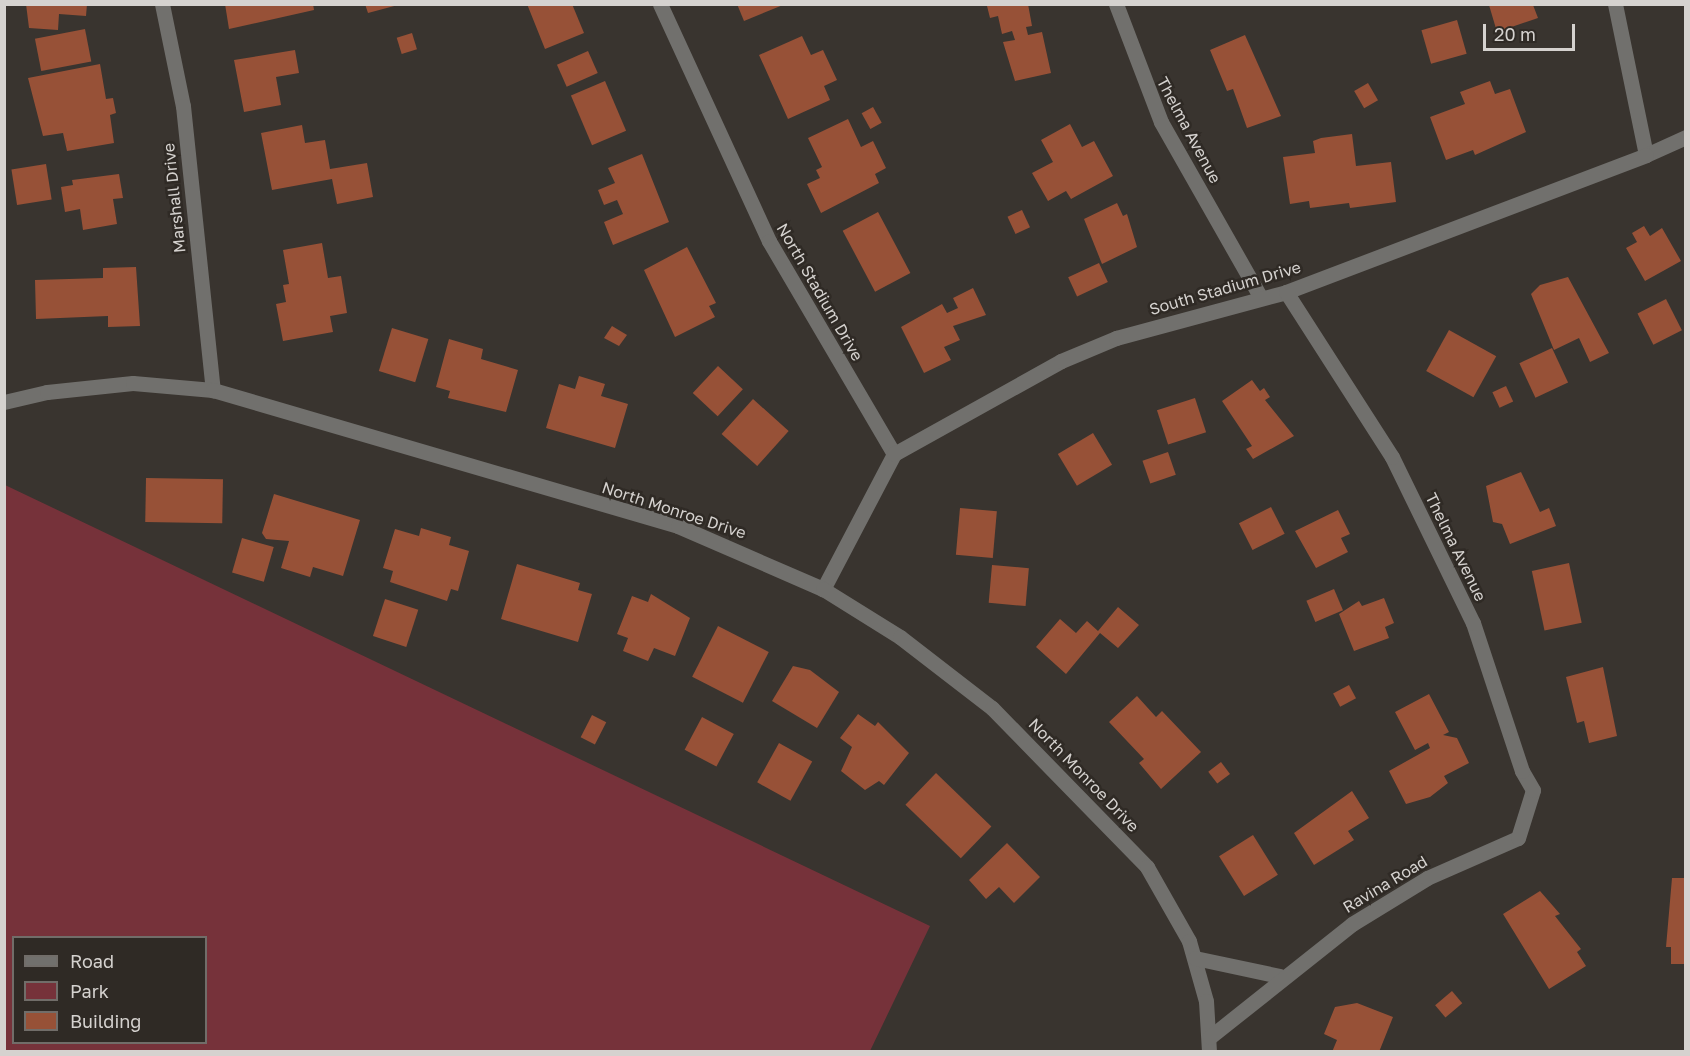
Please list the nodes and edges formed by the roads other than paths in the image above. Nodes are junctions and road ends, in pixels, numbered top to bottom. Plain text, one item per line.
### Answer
1 (162, 4) edge
2 (660, 4) edge
3 (1116, 4) edge
4 (1615, 4) edge
5 (1686, 137) edge
6 (1646, 155) junction
7 (1286, 292) junction
8 (1261, 298) junction
9 (213, 390) junction
10 (4, 402) edge
11 (894, 454) junction
12 (823, 589) junction
13 (1518, 838) joint
14 (1195, 958) junction
15 (1280, 976) junction
16 (1210, 1044) edge

1 - 9 street, Marshall Drive
2 - 11 street, North Stadium Drive
3 - 8 street, Thelma Avenue
4 - 6 street
5 - 6 street, South Stadium Drive
6 - 7 street, South Stadium Drive
7 - 8 street, South Stadium Drive
7 - 13 street, Thelma Avenue
8 - 11 street, South Stadium Drive
9 - 10 street, North Monroe Drive
9 - 12 street, North Monroe Drive
11 - 12 street
12 - 14 street, North Monroe Drive
13 - 15 street, Ravina Road
14 - 15 street
14 - 16 street, North Monroe Drive
15 - 16 street, Ravina Road

